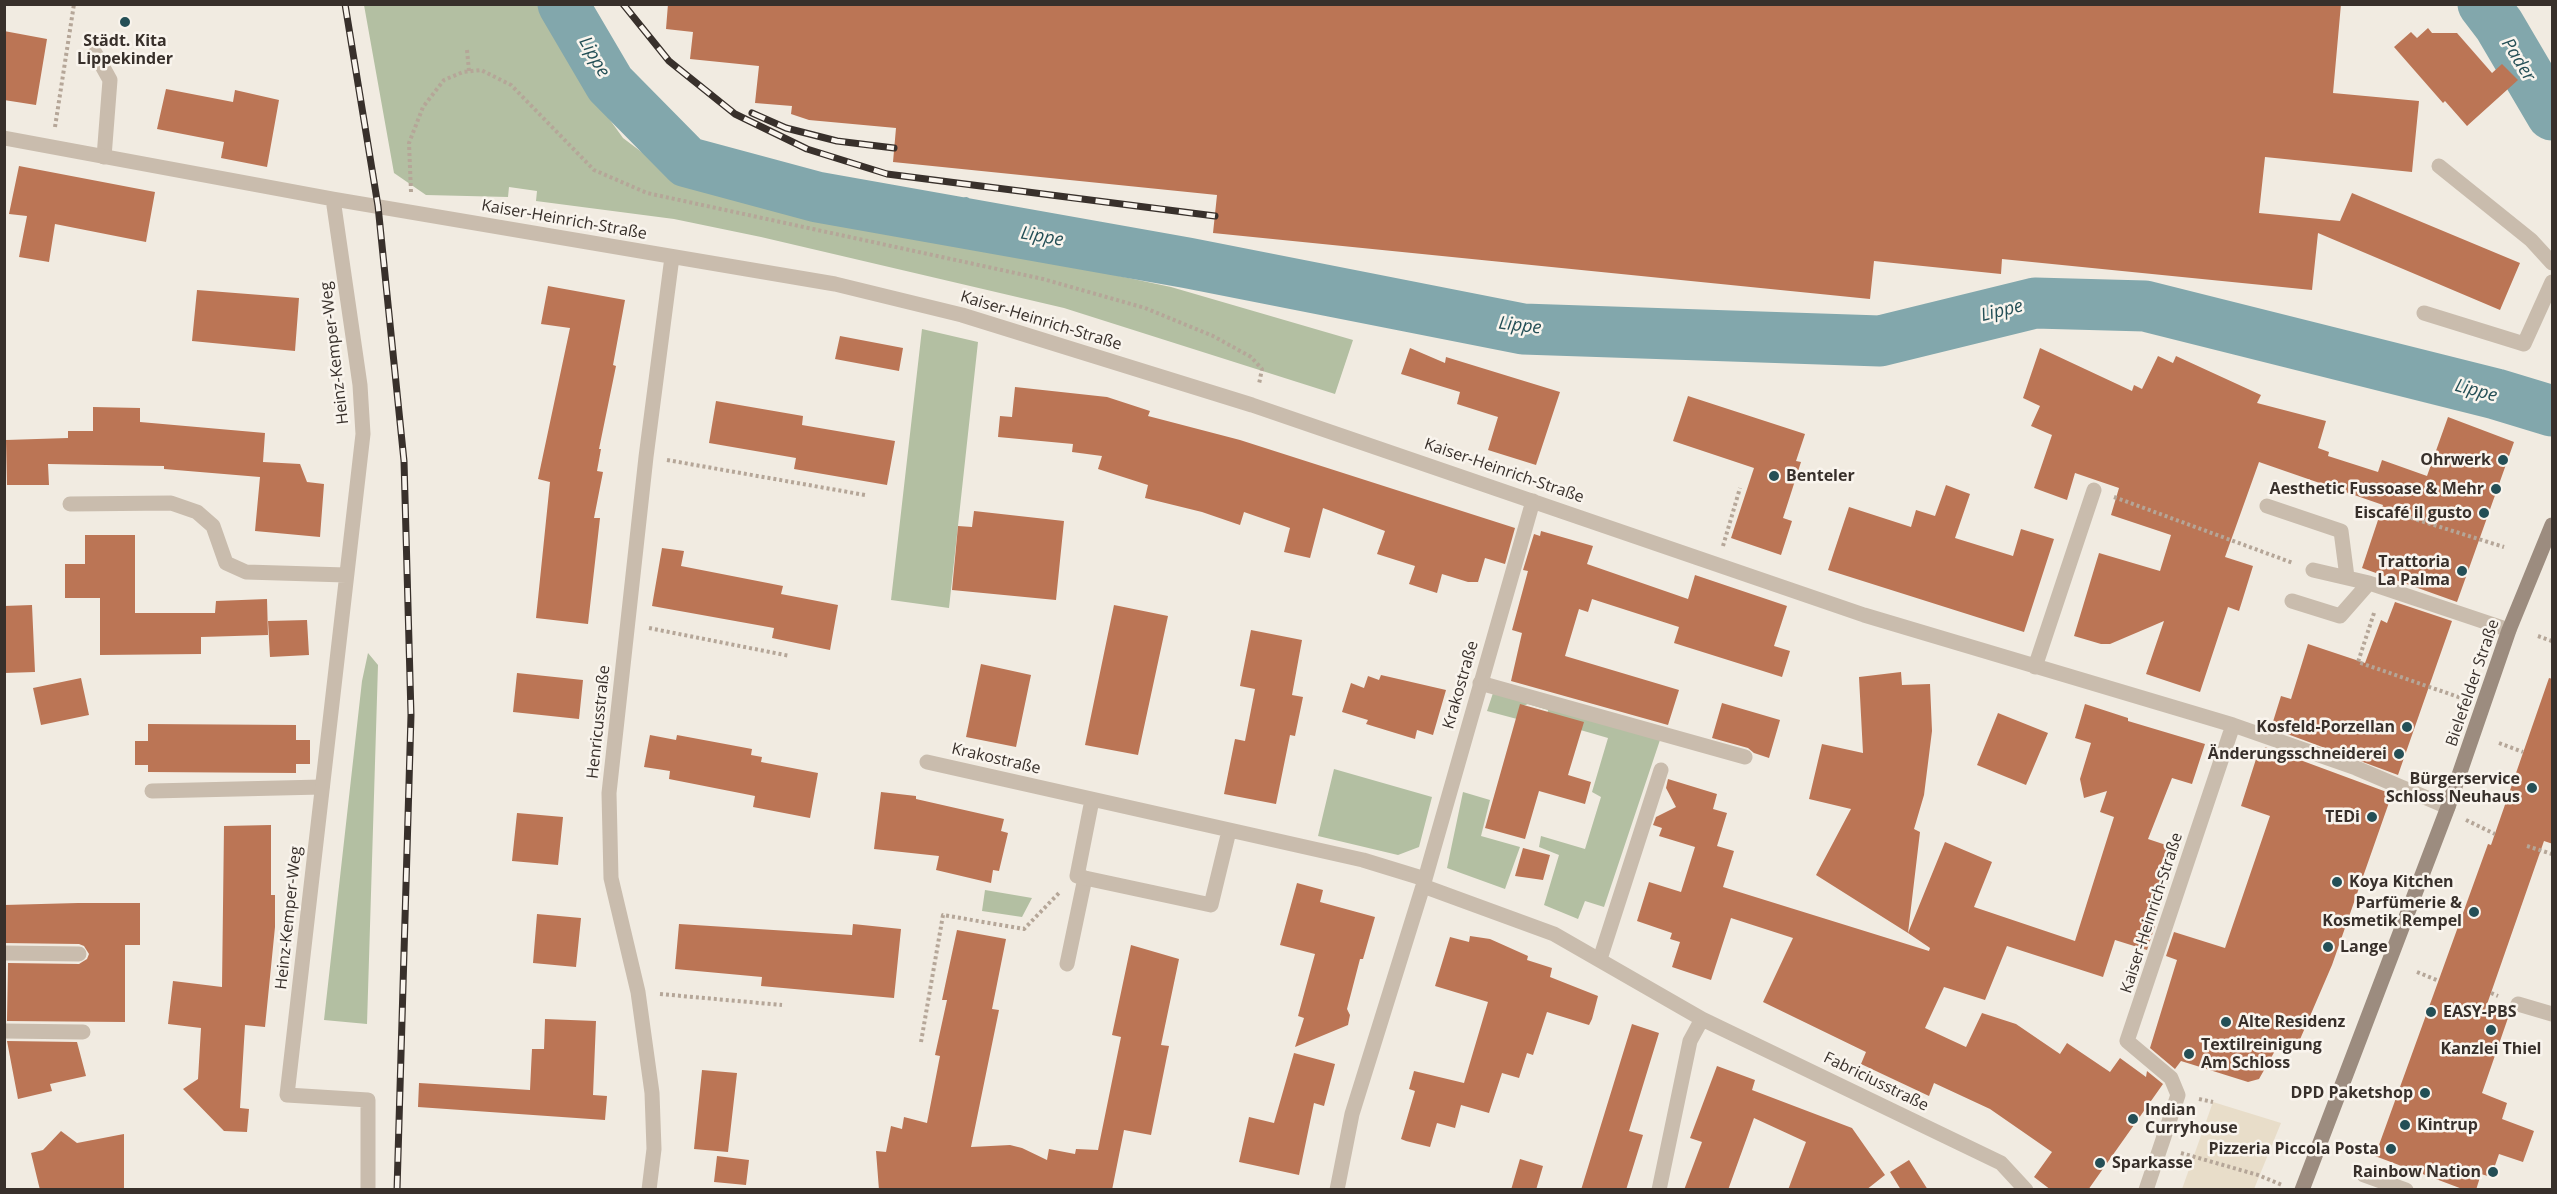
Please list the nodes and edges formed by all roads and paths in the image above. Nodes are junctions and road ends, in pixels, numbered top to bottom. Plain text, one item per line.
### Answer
1 (74, 4) edge
2 (467, 51) dead end
3 (95, 53) dead end
4 (469, 72) junction
5 (4, 138) edge
6 (52, 146) junction
7 (104, 157) junction
8 (2439, 166) dead end
9 (333, 199) junction
10 (411, 212) junction
11 (672, 257) junction
12 (2553, 263) edge
13 (2553, 282) edge
14 (2424, 314) dead end
15 (1252, 405) junction
16 (646, 457) junction
17 (1740, 488) dead end
18 (2094, 490) joint
19 (865, 495) dead end
20 (1533, 501) junction
21 (70, 504) dead end
22 (2267, 506) dead end
23 (2406, 516) dead end
24 (2551, 531) edge
25 (2504, 547) dead end
26 (1717, 564) junction
27 (2313, 570) joint
28 (346, 575) junction
29 (2347, 577) junction
30 (2376, 585) junction
31 (2292, 601) dead end
32 (628, 624) junction
33 (2509, 630) junction
34 (2538, 636) dead end
35 (2553, 641) edge
36 (789, 656) dead end
37 (2035, 667) junction
38 (1479, 683) junction
39 (2484, 706) junction
40 (2233, 725) junction
41 (2499, 743) dead end
42 (2523, 752) dead end
43 (1745, 758) dead end
44 (927, 762) dead end
45 (1661, 770) dead end
46 (322, 787) junction
47 (152, 791) dead end
48 (1092, 800) junction
49 (2448, 807) junction
50 (1228, 831) junction
51 (2494, 834) dead end
52 (2527, 846) dead end
53 (2553, 854) edge
54 (1081, 877) junction
55 (1424, 882) junction
56 (4, 952) edge
57 (79, 954) dead end
58 (1599, 960) junction
59 (1067, 964) dead end
60 (2417, 972) dead end
61 (2439, 981) dead end
62 (638, 992) junction
63 (2518, 1004) dead end
64 (782, 1005) dead end
65 (2553, 1014) edge
66 (1702, 1018) junction
67 (4, 1031) edge
68 (83, 1032) dead end
69 (921, 1041) dead end
70 (2160, 1146) junction
71 (2364, 1175) dead end
72 (2286, 1186) dead end
73 (368, 1190) edge
74 (649, 1190) edge
75 (1337, 1190) edge
76 (1659, 1190) edge
77 (2026, 1190) edge
78 (2146, 1190) edge
79 (2302, 1190) edge
80 (2406, 1190) edge

1 - 6 path
2 - 4 path
3 - 7 street
4 - 10 path
4 - 15 path
5 - 6 street, Kaiser-Heinrich-Straße
6 - 7 street, Kaiser-Heinrich-Straße
7 - 9 street, Kaiser-Heinrich-Straße
8 - 12 street
9 - 10 street, Kaiser-Heinrich-Straße
9 - 28 street, Heinz-Kemper-Weg
10 - 11 street, Kaiser-Heinrich-Straße
11 - 15 street, Kaiser-Heinrich-Straße
11 - 16 street, Henricusstraße
13 - 14 street
15 - 20 street, Kaiser-Heinrich-Straße
16 - 19 path
16 - 32 street, Henricusstraße
17 - 26 path
18 - 27 path
18 - 37 street
20 - 26 street, Kaiser-Heinrich-Straße
20 - 38 street, Krakostraße
21 - 28 street
22 - 29 street
23 - 25 path
24 - 33 main road, Bielefelder Straße
26 - 37 street, Kaiser-Heinrich-Straße
27 - 29 street
28 - 46 street, Heinz-Kemper-Weg
29 - 30 street
30 - 31 street
30 - 33 street
30 - 39 path
32 - 36 path
32 - 62 street, Henricusstraße
33 - 39 main road, Bielefelder Straße
34 - 35 path
37 - 40 street, Kaiser-Heinrich-Straße
38 - 43 street
38 - 55 street, Krakostraße
39 - 49 main road, Bielefelder Straße
40 - 49 street, Kaiser-Heinrich-Straße
40 - 70 street, Kaiser-Heinrich-Straße
41 - 42 path
44 - 48 street, Krakostraße
45 - 58 street
46 - 47 street
46 - 73 street, Heinz-Kemper-Weg
48 - 50 street, Krakostraße
48 - 54 street
49 - 51 path
49 - 79 main road, Bielefelder Straße
50 - 54 street
50 - 55 street, Krakostraße
52 - 53 path
54 - 59 street
54 - 69 path
55 - 58 street, Fabriciusstraße
55 - 75 street, Krakostraße
56 - 57 street
58 - 66 street, Fabriciusstraße
60 - 61 path
62 - 64 path
62 - 74 street, Henricusstraße
63 - 65 street
66 - 76 street
66 - 77 street, Fabriciusstraße
67 - 68 street
70 - 72 path
70 - 78 street
71 - 80 street

